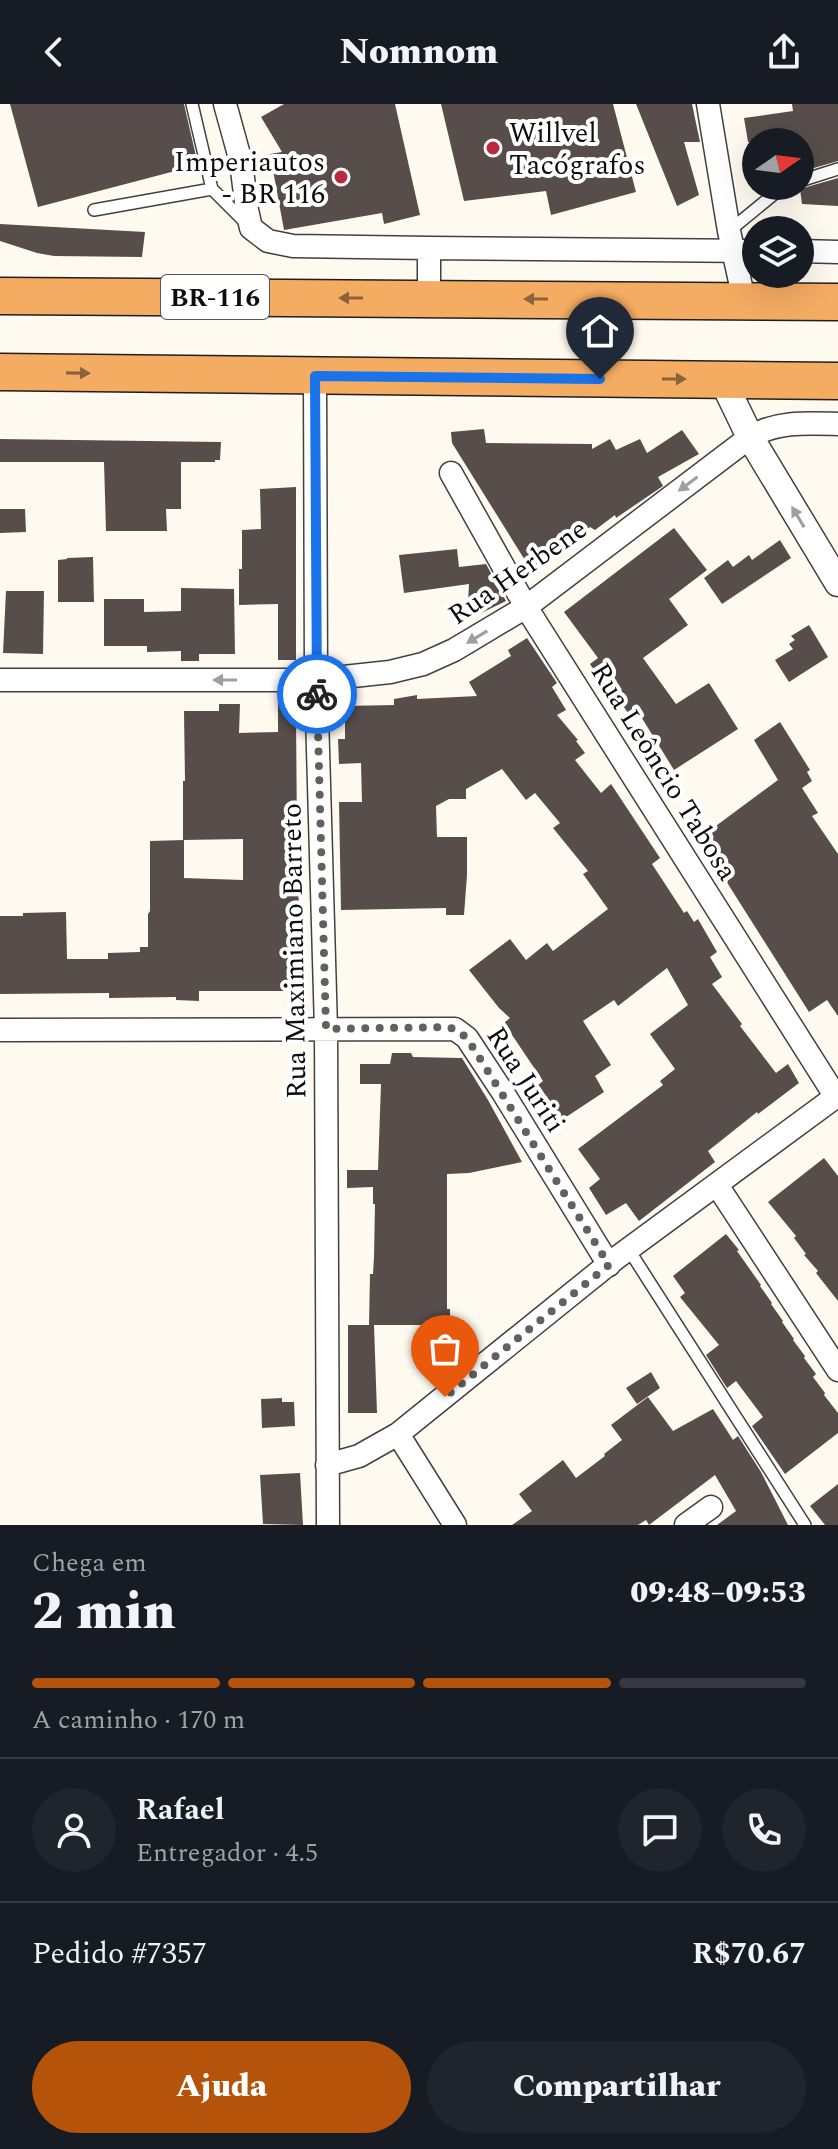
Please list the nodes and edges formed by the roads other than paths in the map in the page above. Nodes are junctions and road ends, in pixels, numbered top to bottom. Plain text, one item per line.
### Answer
1 (192, 104) edge
2 (225, 104) edge
3 (708, 104) edge
4 (838, 169) edge
5 (814, 177) edge
6 (212, 189) junction
7 (772, 200) edge
8 (94, 210) dead end
9 (251, 228) junction
10 (740, 244) edge
11 (429, 248) junction
12 (814, 251) edge
13 (838, 252) edge
14 (0, 296) edge
15 (429, 298) junction
16 (744, 300) junction
17 (838, 302) edge
18 (0, 372) edge
19 (315, 376) junction
20 (722, 379) junction
21 (838, 381) edge
22 (838, 424) edge
23 (750, 437) junction
24 (451, 473) dead end
25 (838, 583) edge
26 (526, 607) junction
27 (0, 680) edge
28 (316, 680) junction
29 (326, 1029) junction
30 (0, 1030) edge
31 (837, 1096) edge
32 (717, 1185) junction
33 (629, 1250) junction
34 (609, 1265) junction
35 (838, 1370) edge
36 (398, 1434) junction
37 (327, 1465) junction
38 (711, 1507) dead end
39 (328, 1525) edge
40 (455, 1525) edge
41 (686, 1525) edge
42 (805, 1525) edge

1 - 6 lane
2 - 9 street
3 - 10 street
4 - 5 lane
6 - 8 lane
6 - 9 lane
7 - 10 lane
9 - 11 street
10 - 11 street
10 - 16 street
11 - 15 street
12 - 13 street
15 -> 14 highway, BR-116
16 -> 15 highway, BR-116
16 - 17 highway, BR-116
18 -> 19 highway
19 -> 20 highway
19 - 28 street, Rua Maximiano Barreto
20 - 21 highway
20 - 23 street
22 - 23 street, Rua Herbene
25 -> 23 street
23 -> 26 street, Rua Herbene
24 - 26 street, Rua Leôncio Tabosa
26 -> 28 street, Rua Herbene
26 - 31 street, Rua Leôncio Tabosa
28 -> 27 street, Rua Herbene
28 - 29 street, Rua Maximiano Barreto
29 - 30 street, Rua Juriti
29 - 34 street, Rua Juriti
29 - 37 street, Rua Maximiano Barreto
31 - 32 street
32 - 33 street
32 - 35 street
33 - 34 street
33 - 42 lane
34 - 36 street
36 - 37 street
36 - 40 street
37 - 39 street, Rua Maximiano Barreto
38 - 41 street

